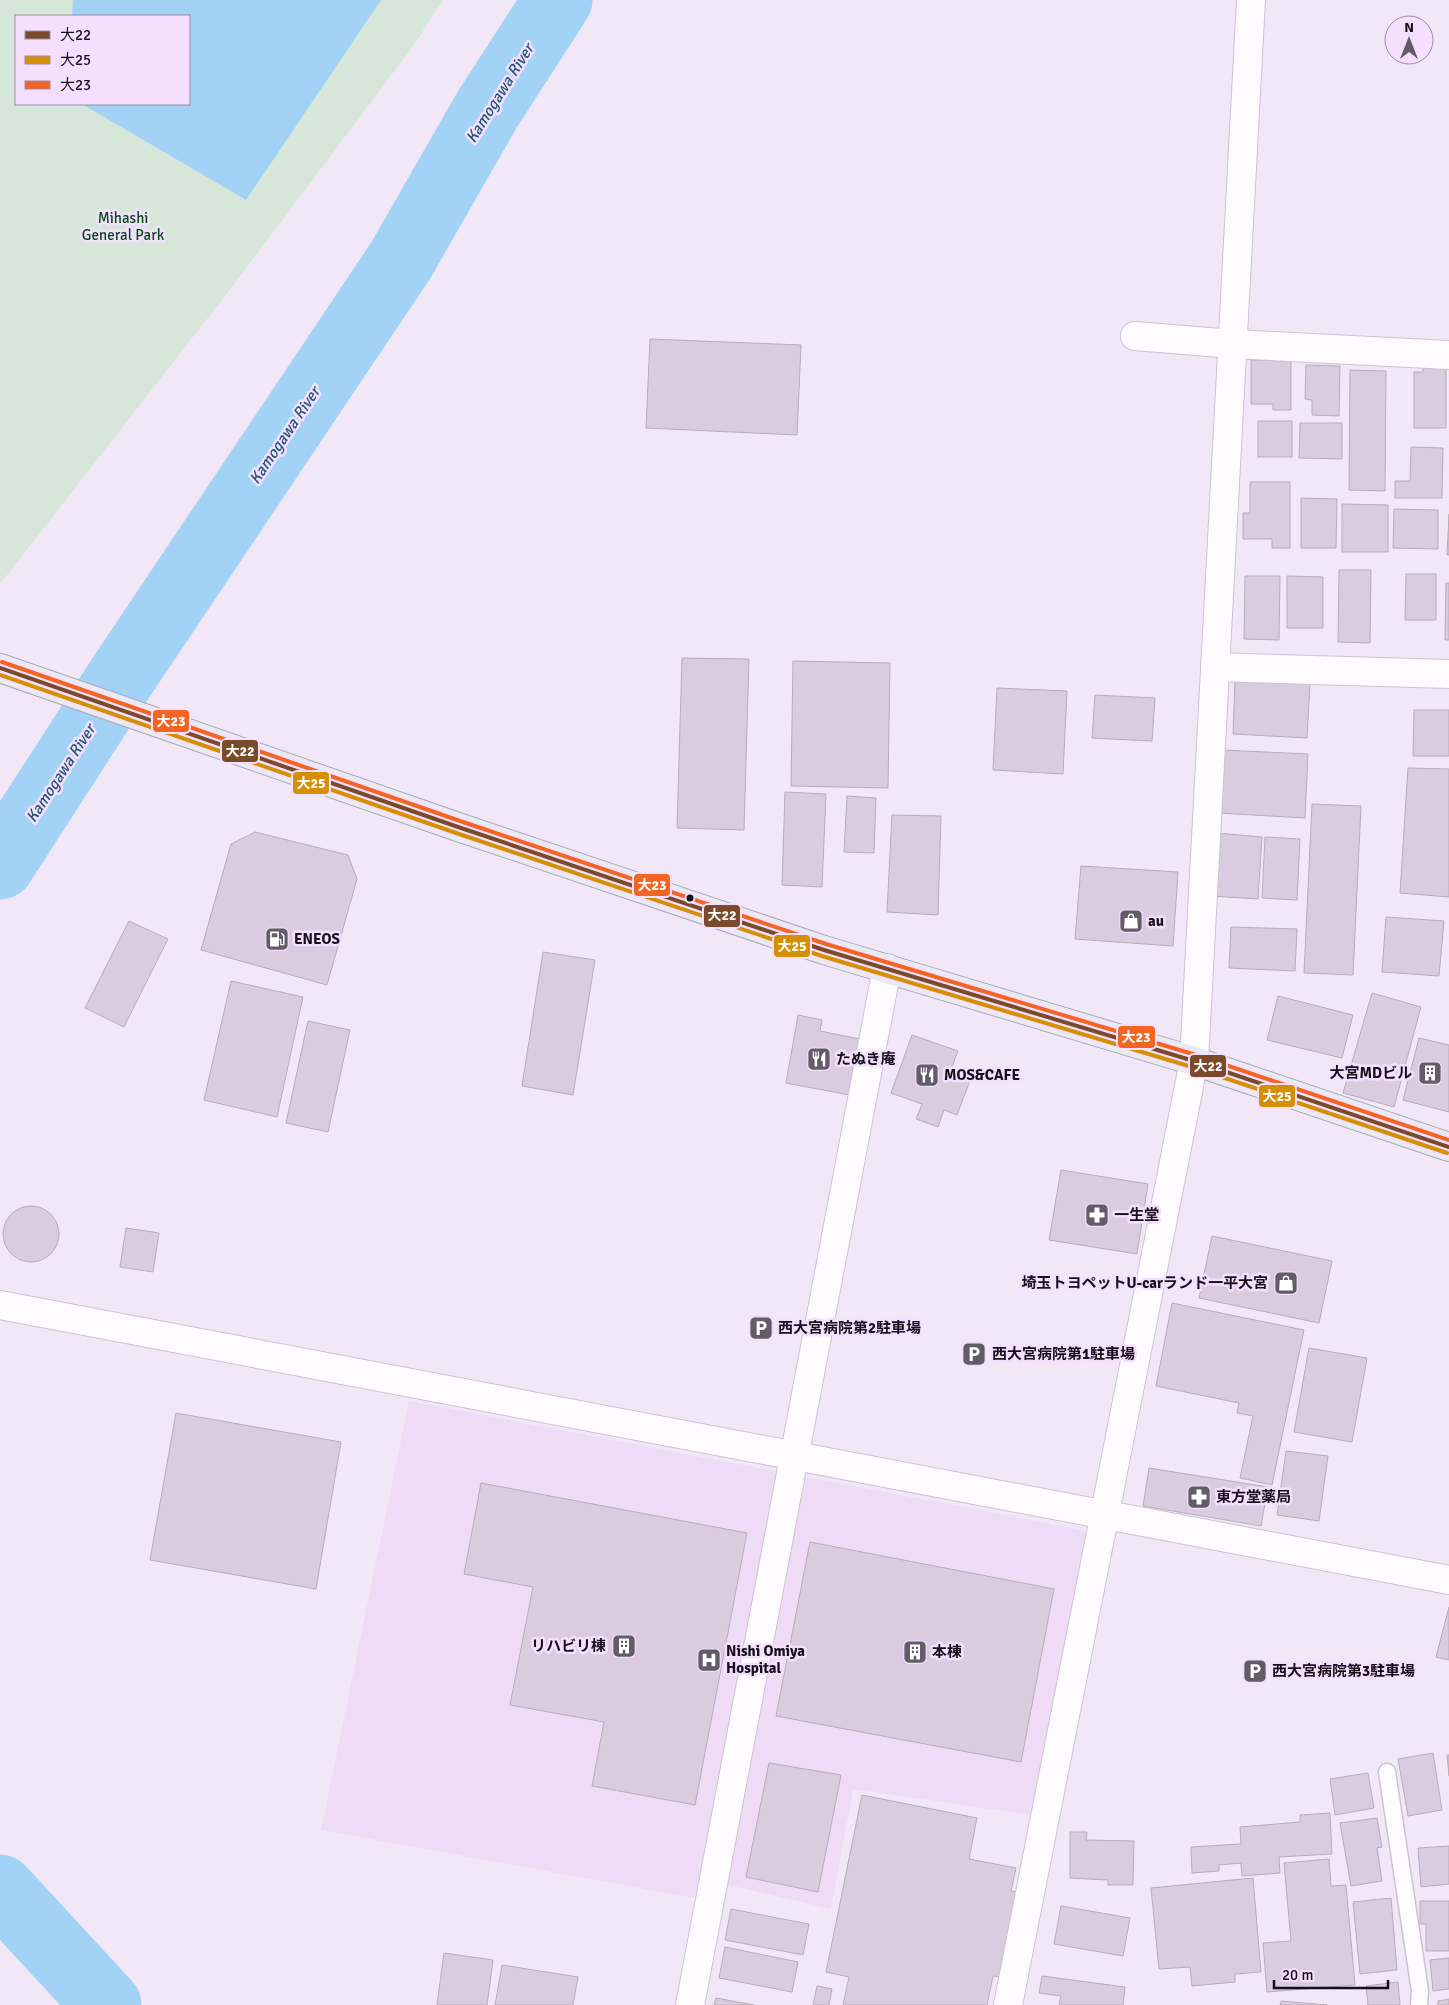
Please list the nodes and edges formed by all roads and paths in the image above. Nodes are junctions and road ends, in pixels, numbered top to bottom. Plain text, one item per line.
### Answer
1 (1251, 0) edge
2 (1135, 336) dead end
3 (1232, 344) junction
4 (1449, 355) edge
5 (1215, 667) junction
6 (0, 668) edge
7 (1449, 674) edge
8 (887, 968) junction
9 (1194, 1061) junction
10 (1449, 1147) edge
11 (0, 1305) edge
12 (796, 1457) junction
13 (1104, 1516) junction
14 (1449, 1580) edge
15 (1386, 1772) dead end
16 (690, 2005) edge
17 (1008, 2005) edge
18 (1419, 2005) edge

1 - 3 street
2 - 3 street
3 - 4 street
3 - 5 street
5 - 7 street
5 - 9 street
6 - 8 main road
8 - 9 main road
8 - 12 street
9 - 10 main road
9 - 13 street
11 - 12 street
12 - 13 street
12 - 16 street
13 - 14 street
13 - 17 street
15 - 18 lane

